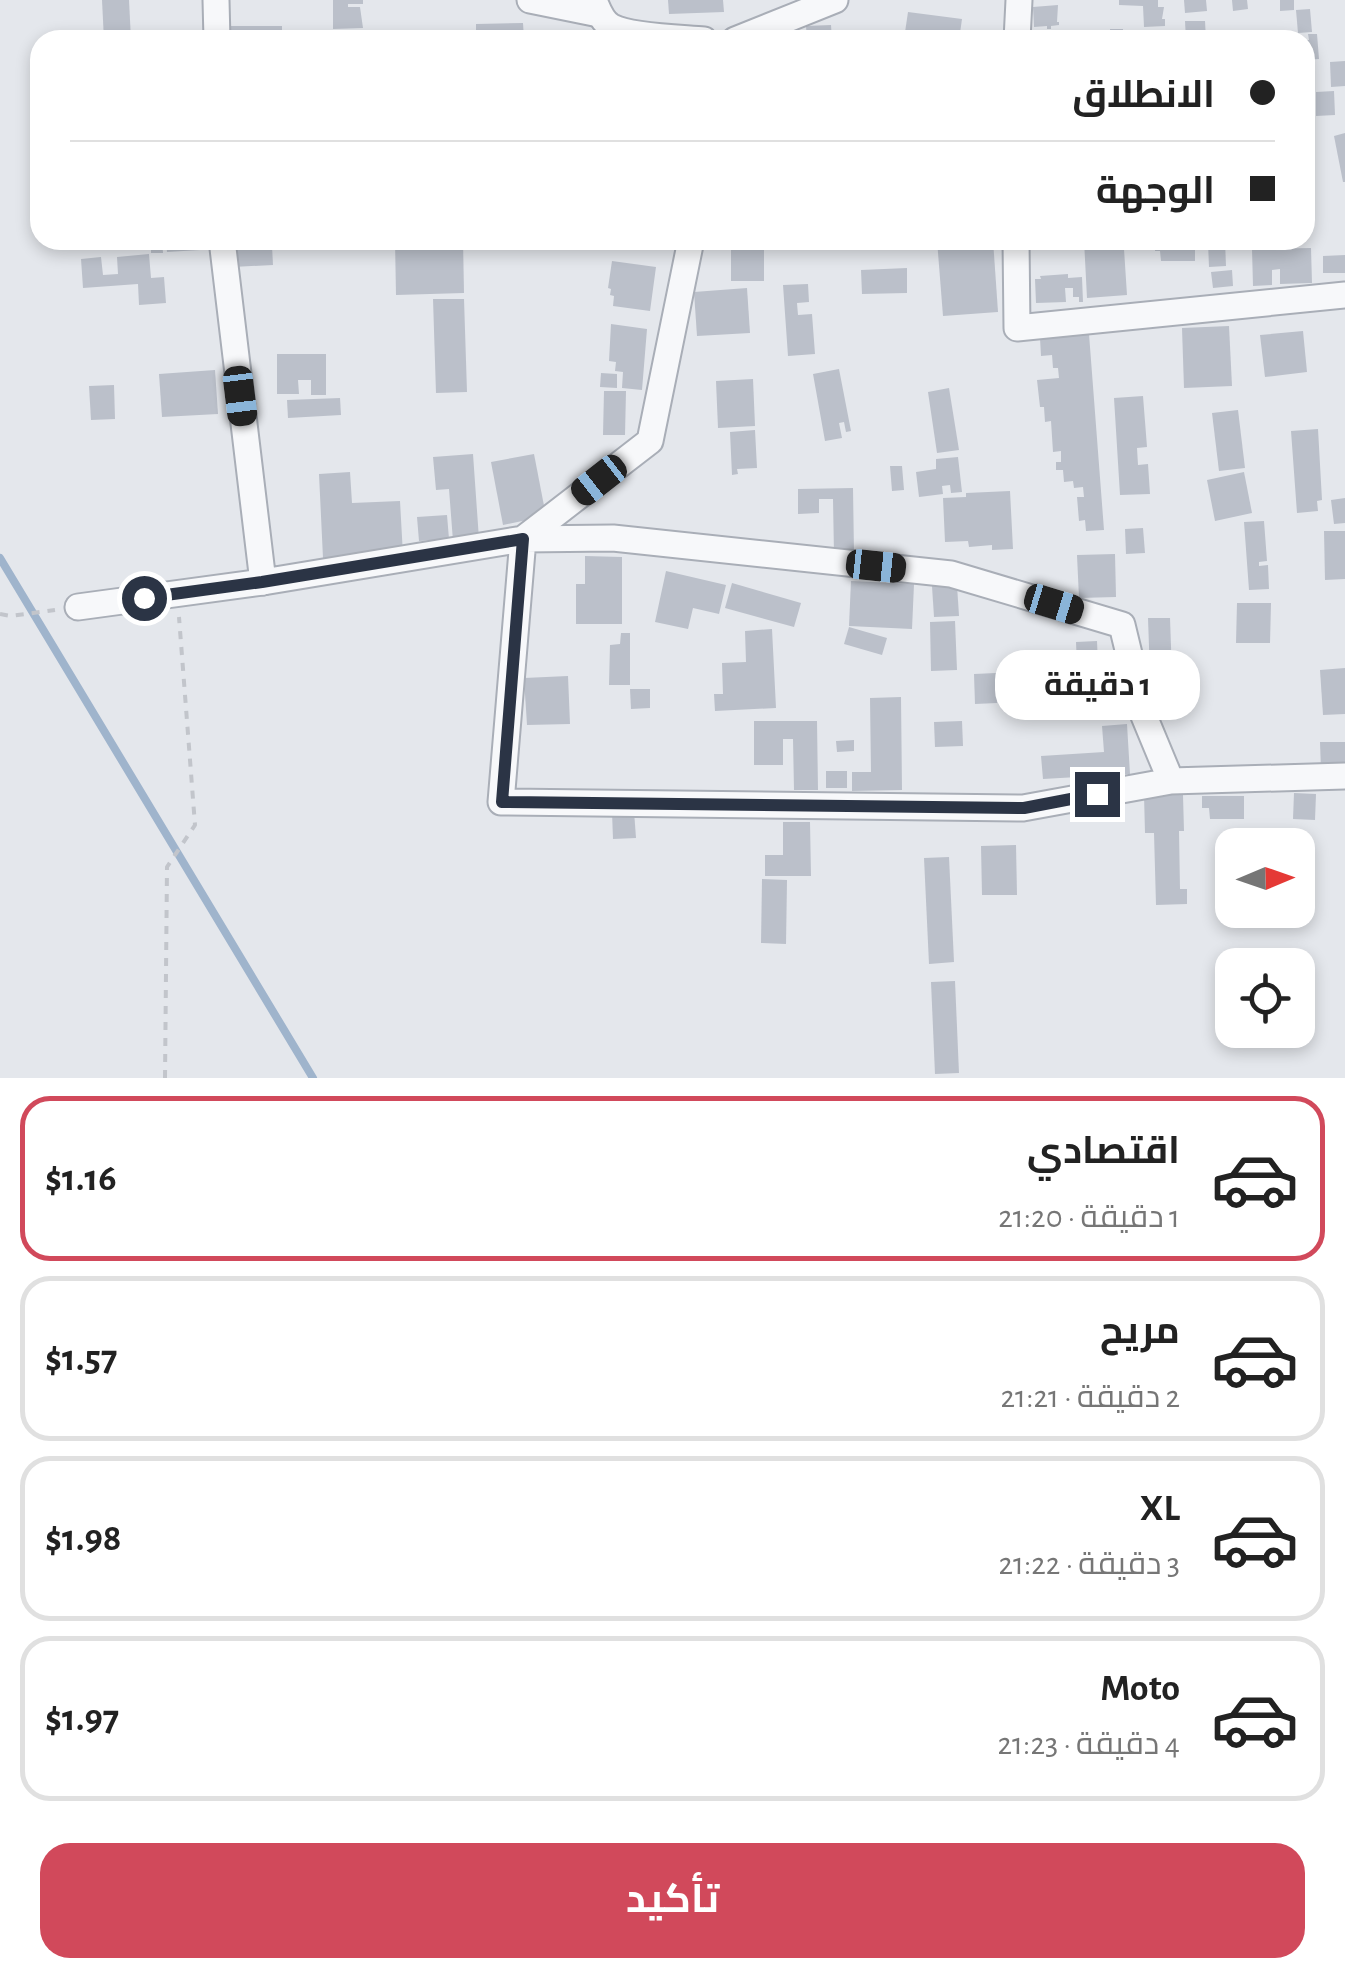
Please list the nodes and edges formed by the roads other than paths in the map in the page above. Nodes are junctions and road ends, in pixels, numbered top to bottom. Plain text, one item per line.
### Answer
1 (216, 0) edge
2 (530, 0) edge
3 (835, 0) edge
4 (1019, 0) edge
5 (596, 7) edge
6 (217, 30) edge
7 (622, 30) edge
8 (760, 30) edge
9 (1018, 30) edge
10 (223, 250) edge
11 (689, 250) edge
12 (1016, 250) edge
13 (1345, 294) edge
14 (523, 539) junction
15 (262, 582) junction
16 (78, 607) road end
17 (1345, 776) edge
18 (1171, 781) junction

1 - 6 street
2 - 5 street
3 - 8 street
4 - 9 street
5 - 7 street
10 - 15 street
11 - 14 street
12 - 13 street
14 - 15 street
14 - 18 street
14 - 18 street
15 - 16 street
17 - 18 street

